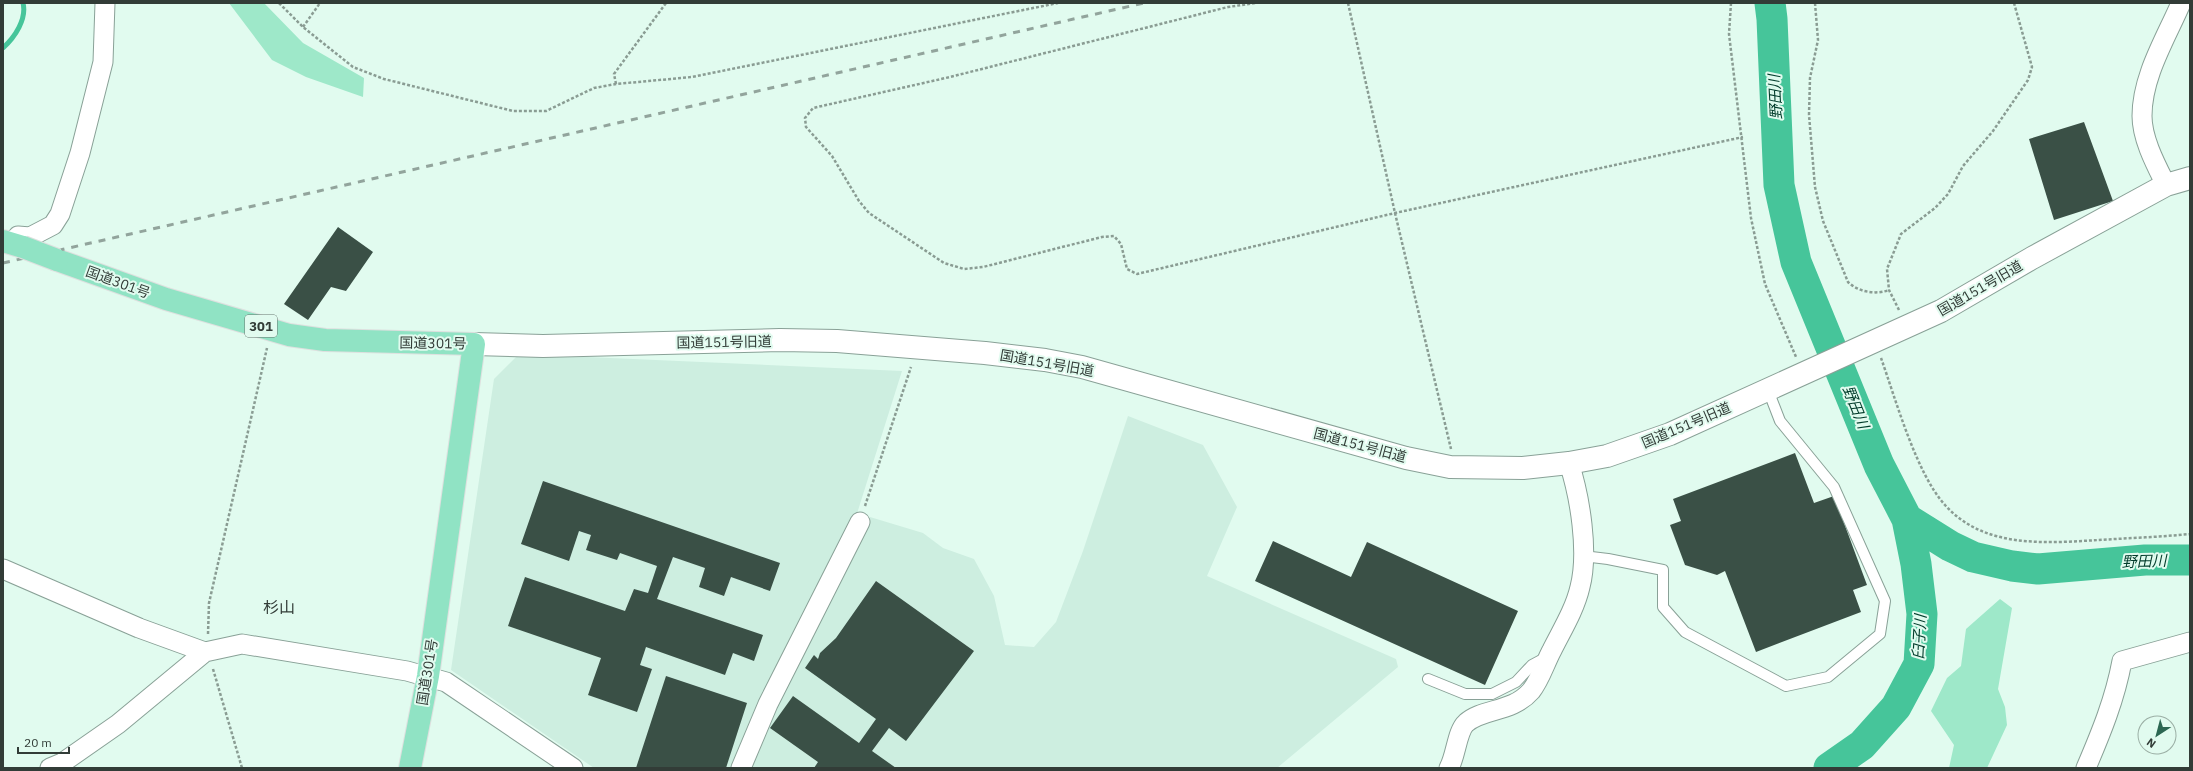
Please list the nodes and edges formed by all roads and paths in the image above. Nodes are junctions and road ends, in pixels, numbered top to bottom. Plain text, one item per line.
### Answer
1 (105, 3) edge
2 (279, 3) edge
3 (320, 3) edge
4 (666, 3) edge
5 (1058, 3) edge
6 (1227, 3) edge
7 (1255, 3) edge
8 (1348, 3) edge
9 (1731, 3) edge
10 (1815, 3) edge
11 (2014, 3) edge
12 (2182, 3) edge
13 (1228, 7) junction
14 (303, 27) junction
15 (616, 84) junction
16 (1743, 137) junction
17 (2190, 178) edge
18 (2166, 185) junction
19 (1395, 213) junction
20 (12, 244) edge
21 (270, 329) junction
22 (474, 344) junction
23 (1870, 345) junction
24 (913, 347) junction
25 (1806, 373) junction
26 (1768, 390) junction
27 (1569, 463) junction
28 (1450, 467) junction
29 (860, 522) joint
30 (2190, 534) edge
31 (1583, 556) junction
32 (3, 569) edge
33 (2190, 642) edge
34 (205, 652) junction
35 (1549, 656) junction
36 (428, 676) junction
37 (1428, 679) dead end
38 (62, 766) edge
39 (242, 768) edge
40 (410, 768) edge
41 (573, 768) edge
42 (741, 768) edge
43 (1449, 768) edge
44 (2086, 768) edge

1 - 20 street
2 - 14 path
3 - 14 path
4 - 15 path
5 - 15 path
6 - 13 path
7 - 13 path
8 - 19 path
9 - 16 path
10 - 11 path
12 - 18 street
13 - 19 path
14 - 15 path
16 - 19 path
16 - 25 path
17 - 18 street, 国道151号旧道
18 - 23 street, 国道151号旧道
19 - 28 path
20 - 21 highway, 国道301号 / 301, bridge
21 - 22 highway, 国道301号 / 301
21 - 34 path
22 - 24 street, 国道151号旧道
22 - 36 highway, 国道301号
23 - 25 street, 国道151号旧道
23 - 30 path
24 - 28 street, 国道151号旧道
24 - 29 path
25 - 26 street, 国道151号旧道
26 - 27 street, 国道151号旧道
26 - 31 lane
27 - 28 street, 国道151号旧道
27 - 31 street
29 - 42 street
31 - 35 street
32 - 34 street
33 - 44 street
34 - 36 street
34 - 38 street
34 - 39 path
35 - 37 lane
35 - 43 street
36 - 40 highway, 国道301号
36 - 41 street

